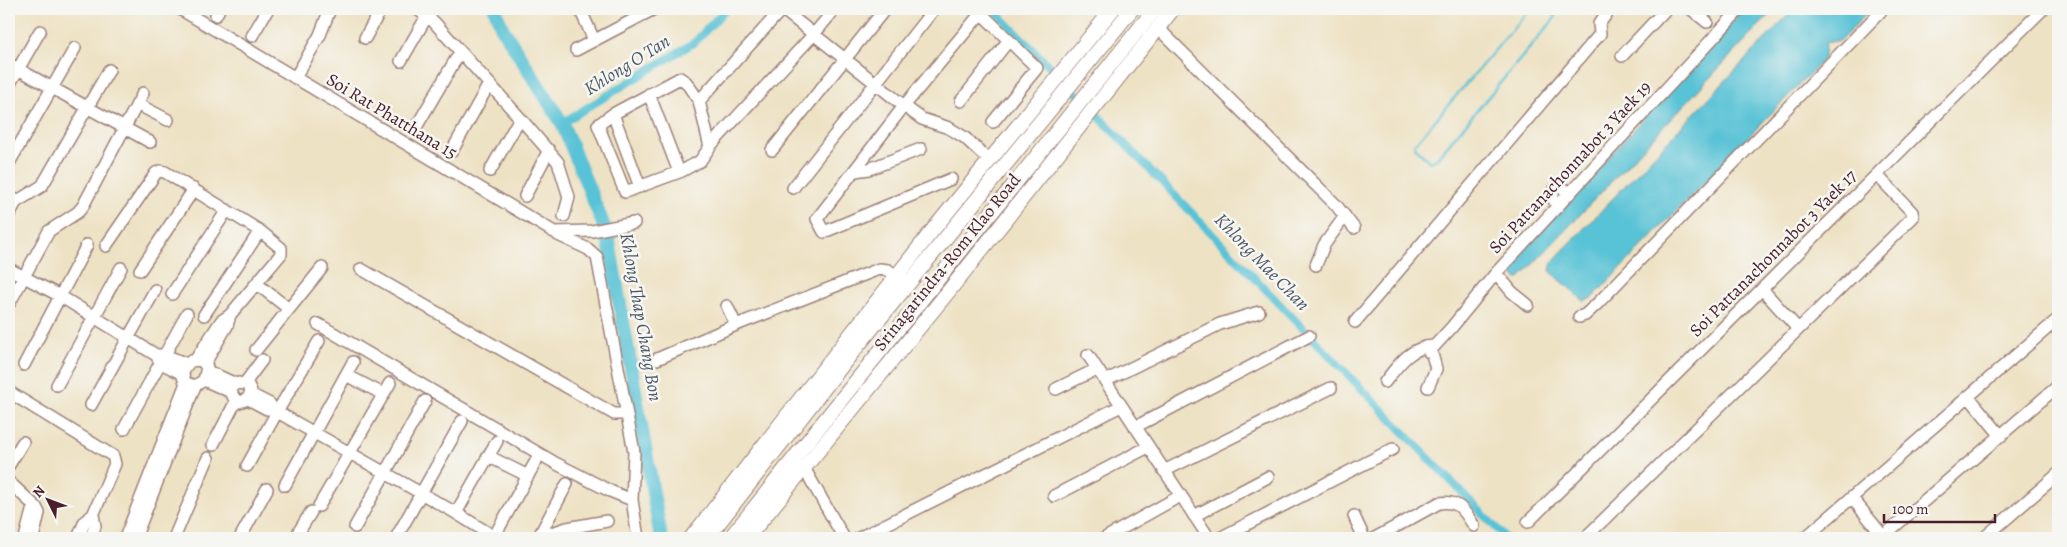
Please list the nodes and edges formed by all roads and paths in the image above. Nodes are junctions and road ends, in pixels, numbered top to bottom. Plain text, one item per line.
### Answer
1 (268, 9) edge
2 (381, 9) edge
3 (417, 9) edge
4 (580, 9) edge
5 (654, 9) edge
6 (782, 9) edge
7 (835, 9) edge
8 (886, 9) edge
9 (934, 9) edge
10 (1113, 9) edge
11 (1132, 9) edge
12 (1155, 9) edge
13 (1173, 9) edge
14 (1610, 9) edge
15 (1666, 9) edge
16 (1691, 9) edge
17 (1740, 9) edge
18 (1883, 9) edge
19 (2043, 9) edge
20 (186, 10) edge
21 (329, 11) edge
22 (427, 16) junction
23 (1707, 22) dead end
24 (1158, 28) junction
25 (40, 31) dead end
26 (814, 34) junction
27 (252, 36) dead end
28 (366, 38) dead end
29 (594, 40) junction
30 (1009, 40) junction
31 (75, 48) dead end
32 (576, 50) dead end
33 (460, 52) junction
34 (1622, 56) dead end
35 (845, 59) junction
36 (401, 61) dead end
37 (13, 67) edge
38 (109, 70) dead end
39 (293, 77) junction
40 (875, 83) junction
41 (489, 84) junction
42 (9, 85) edge
43 (52, 88) junction
44 (143, 93) dead end
45 (649, 94) junction
46 (699, 101) junction
47 (961, 101) dead end
48 (137, 104) junction
49 (904, 106) junction
50 (87, 108) junction
51 (613, 114) junction
52 (520, 118) junction
53 (168, 120) dead end
54 (993, 122) dead end
55 (124, 128) junction
56 (415, 128) dead end
57 (150, 142) dead end
58 (710, 147) junction
59 (920, 149) dead end
60 (549, 150) junction
61 (772, 150) dead end
62 (452, 151) dead end
63 (989, 160) junction
64 (9, 162) edge
65 (490, 171) dead end
66 (855, 171) junction
67 (679, 172) junction
68 (1877, 175) junction
69 (951, 179) dead end
70 (640, 187) junction
71 (793, 188) dead end
72 (194, 189) junction
73 (525, 196) dead end
74 (227, 210) junction
75 (9, 215) edge
76 (564, 216) dead end
77 (1345, 216) junction
78 (634, 223) dead end
79 (1354, 228) dead end
80 (260, 231) junction
81 (554, 232) junction
82 (88, 246) dead end
83 (106, 246) dead end
84 (908, 261) junction
85 (1316, 265) dead end
86 (121, 268) dead end
87 (322, 268) dead end
88 (9, 269) edge
89 (361, 269) dead end
90 (140, 270) dead end
91 (1496, 273) junction
92 (23, 276) junction
93 (896, 276) junction
94 (257, 284) junction
95 (155, 290) dead end
96 (1762, 290) junction
97 (948, 292) junction
98 (172, 294) dead end
99 (60, 296) junction
100 (9, 304) edge
101 (1528, 305) dead end
102 (728, 306) dead end
103 (289, 309) junction
104 (1259, 312) dead end
105 (187, 314) dead end
106 (204, 315) dead end
107 (1579, 317) dead end
108 (94, 318) junction
109 (2058, 319) edge
110 (1211, 322) dead end
111 (1355, 322) dead end
112 (318, 324) dead end
113 (736, 325) junction
114 (1798, 329) junction
115 (1308, 336) dead end
116 (128, 338) junction
117 (318, 341) dead end
118 (1431, 349) junction
119 (1154, 352) junction
120 (1088, 355) dead end
121 (160, 358) junction
122 (657, 359) dead end
123 (847, 359) junction
124 (353, 362) dead end
125 (24, 365) dead end
126 (1097, 369) junction
127 (195, 372) junction
128 (346, 375) junction
129 (1105, 381) junction
130 (854, 382) junction
131 (1385, 382) dead end
132 (390, 383) dead end
133 (57, 385) dead end
134 (2058, 386) edge
135 (1428, 387) dead end
136 (1331, 388) dead end
137 (1056, 390) dead end
138 (9, 392) edge
139 (241, 392) junction
140 (383, 394) junction
141 (1969, 397) junction
142 (425, 401) dead end
143 (91, 405) dead end
144 (1121, 406) junction
145 (274, 410) junction
146 (626, 414) junction
147 (462, 421) dead end
148 (1135, 427) junction
149 (124, 429) dead end
150 (314, 433) junction
151 (2001, 436) junction
152 (497, 441) dead end
153 (23, 442) dead end
154 (213, 445) dead end
155 (1148, 447) junction
156 (1393, 449) dead end
157 (350, 453) junction
158 (488, 456) junction
159 (208, 458) dead end
160 (536, 461) dead end
161 (9, 465) edge
162 (248, 466) dead end
163 (804, 468) junction
164 (1164, 471) junction
165 (385, 473) junction
166 (2058, 474) edge
167 (528, 476) junction
168 (1268, 477) dead end
169 (9, 482) edge
170 (567, 484) dead end
171 (285, 485) dead end
172 (267, 489) dead end
173 (421, 494) junction
174 (1054, 496) dead end
175 (1180, 496) junction
176 (1852, 498) junction
177 (632, 500) junction
178 (36, 507) junction
179 (456, 513) junction
180 (93, 515) junction
181 (1194, 516) junction
182 (1354, 516) dead end
183 (607, 521) dead end
184 (1528, 522) dead end
185 (1474, 526) dead end
186 (355, 527) dead end
187 (1589, 534) dead end
188 (1882, 537) edge
189 (25, 538) edge
190 (33, 538) edge
191 (78, 538) edge
192 (91, 538) edge
193 (132, 538) edge
194 (174, 538) edge
195 (240, 538) edge
196 (295, 538) edge
197 (396, 538) edge
198 (495, 538) edge
199 (537, 538) edge
200 (638, 538) edge
201 (691, 538) edge
202 (707, 538) edge
203 (730, 538) edge
204 (747, 538) edge
205 (844, 538) edge
206 (859, 538) edge
207 (1105, 538) edge
208 (1209, 538) edge
209 (1220, 538) edge
210 (1364, 538) edge
211 (1375, 538) edge
212 (1805, 538) edge
213 (1984, 538) edge

1 - 27 street
2 - 28 street
3 - 22 street
4 - 29 street
5 - 29 street
6 - 26 street
6 - 46 street
7 - 26 street
8 - 35 street
9 - 40 street
10 - 63 main road, Srinagarindra-Rom Klao Road
11 - 123 main road, Srinagarindra-Rom Klao Road
12 - 130 main road, Srinagarindra-Rom Klao Road
13 - 24 main road, Srinagarindra-Rom Klao Road
14 - 111 street
15 - 34 street
16 - 23 street
17 - 91 street, Soi Pattanachonnabot 3 Yaek 19
18 - 107 street
19 - 68 street, Soi Pattanachonnabot 3 Yaek 17
20 - 39 street, Soi Rat Phatthana 15
21 - 39 street
22 - 33 street
22 - 36 street
24 - 77 street
24 - 97 main road, Srinagarindra-Rom Klao Road
25 - 37 street
26 - 35 street
26 - 58 street
29 - 32 street
30 - 47 street
30 - 49 street
30 - 54 street
31 - 43 street
33 - 41 street
33 - 56 street
35 - 40 street
35 - 61 street
37 - 42 street
37 - 43 street
38 - 50 street
39 - 81 street, Soi Rat Phatthana 15
40 - 49 street
40 - 71 street
41 - 52 street
41 - 62 street
43 - 50 street
43 - 64 street
44 - 48 street
45 - 46 street
45 - 51 street
45 - 67 street
46 - 58 street
48 - 53 street
48 - 55 street
49 - 63 street
49 - 66 street
50 - 55 street
50 - 75 street
51 - 70 street
51 - 70 street
52 - 60 street
52 - 65 street
55 - 57 street
55 - 92 street
58 - 67 street
59 - 66 street
60 - 73 street
60 - 76 street
63 - 84 main road, Srinagarindra-Rom Klao Road
66 - 69 street
67 - 70 street
68 - 96 street, Soi Pattanachonnabot 3 Yaek 17
68 - 114 street
72 - 74 street
72 - 83 street
72 - 90 street
74 - 80 street
74 - 98 street
77 - 79 street
77 - 85 street
78 - 81 street
80 - 94 street
80 - 106 street
81 - 146 street, Soi Rat Phatthana 15
82 - 99 street
84 - 93 main road, Srinagarindra-Rom Klao Road
84 - 123 main road
86 - 108 street
87 - 103 street
88 - 92 street
89 - 146 street
91 - 101 street
91 - 118 street, Soi Pattanachonnabot 3 Yaek 19
92 - 99 street
92 - 100 street
93 - 113 street
93 - 201 main road, Srinagarindra-Rom Klao Road
94 - 103 street
94 - 127 street
95 - 116 street
96 - 114 street
96 - 184 street, Soi Pattanachonnabot 3 Yaek 17
97 - 130 main road
97 - 163 main road, Srinagarindra-Rom Klao Road
99 - 108 street
99 - 125 street
102 - 113 street
103 - 139 street
104 - 119 street
105 - 121 street
108 - 116 street
108 - 133 street
109 - 141 street
110 - 119 street
112 - 177 street
113 - 122 street
114 - 187 street
115 - 148 street
116 - 121 street
116 - 143 street
117 - 145 street
118 - 131 street
118 - 135 street
119 - 129 street
120 - 126 street
121 - 127 street
121 - 149 street
123 - 202 main road, Srinagarindra-Rom Klao Road
124 - 128 street
126 - 129 street
126 - 137 street
127 - 139 street
127 - 193 street
128 - 140 street
128 - 150 street
129 - 144 street
130 - 203 main road, Srinagarindra-Rom Klao Road
132 - 140 street
134 - 151 street
136 - 164 street
138 - 180 street
139 - 145 street
139 - 154 street
140 - 157 street
141 - 151 street
141 - 176 street
142 - 165 street
144 - 148 street
144 - 206 street
145 - 150 street
145 - 162 street
146 - 177 street, Soi Rat Phatthana 15
147 - 173 street
148 - 155 street
150 - 157 street
150 - 171 street
151 - 188 street
152 - 158 street
153 - 161 street
155 - 164 street
155 - 174 street
156 - 209 street
157 - 165 street
157 - 196 street
158 - 167 street
158 - 179 street
159 - 194 street
160 - 167 street
163 - 204 main road, Srinagarindra-Rom Klao Road
163 - 205 street
164 - 175 street
165 - 173 street
165 - 186 street
166 - 213 street
167 - 198 street
168 - 181 street
169 - 178 street
170 - 199 street
172 - 195 street
173 - 179 street
173 - 197 street
175 - 181 street
175 - 207 street
176 - 188 street
176 - 212 street
177 - 200 street, Soi Rat Phatthana 15
178 - 189 street
178 - 190 street
179 - 198 street
180 - 191 street
180 - 192 street
181 - 208 street
182 - 210 street
183 - 199 street
185 - 211 street

